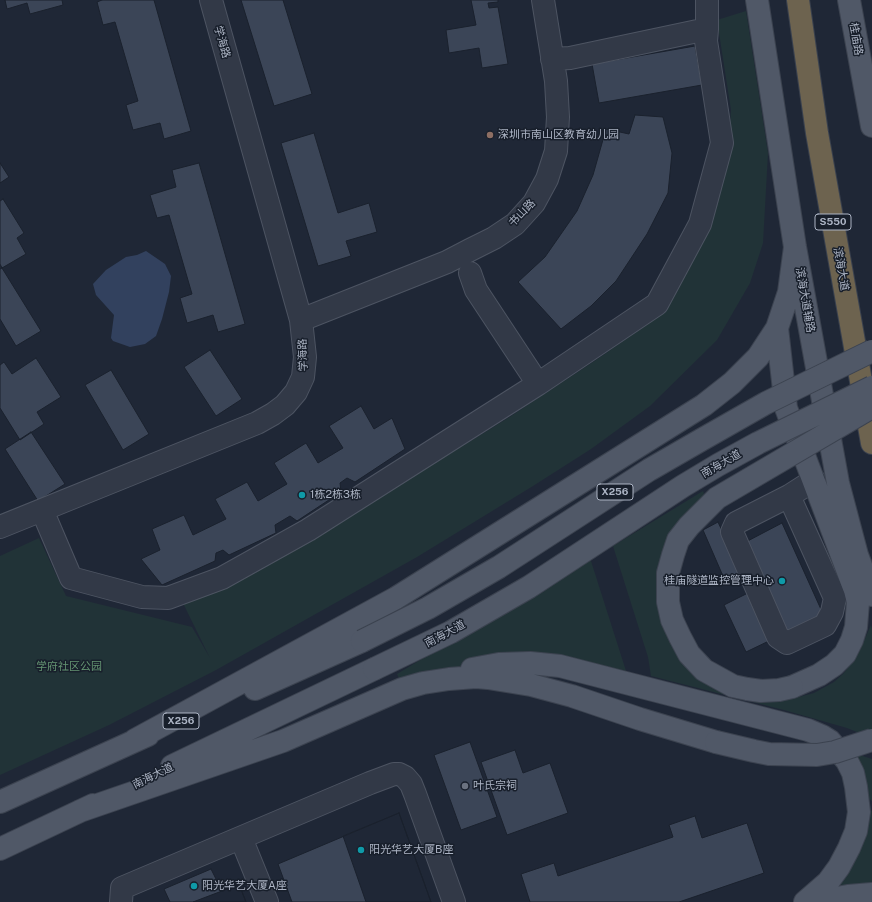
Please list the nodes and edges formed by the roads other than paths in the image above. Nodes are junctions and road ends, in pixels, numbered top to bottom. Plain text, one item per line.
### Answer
1 (211, 0) edge
2 (543, 0) edge
3 (706, 0) edge
4 (757, 0) edge
5 (798, 0) edge
6 (849, 0) edge
7 (707, 30) junction
8 (552, 59) junction
9 (872, 126) edge
10 (795, 247) junction
11 (470, 274) dead end
12 (300, 320) junction
13 (777, 328) junction
14 (872, 351) edge
15 (538, 384) junction
16 (872, 387) edge
17 (872, 407) edge
18 (872, 442) edge
19 (814, 480) junction
20 (789, 496) junction
21 (42, 510) junction
22 (0, 528) edge
23 (872, 595) edge
24 (423, 683) junction
25 (135, 740) junction
26 (872, 740) edge
27 (830, 742) junction
28 (872, 752) edge
29 (865, 801) edge
30 (0, 802) edge
31 (80, 811) junction
32 (241, 838) junction
33 (0, 849) edge
34 (872, 894) edge
35 (121, 902) edge
36 (267, 902) edge
37 (454, 902) edge
38 (805, 902) edge
39 (815, 902) edge

1 - 12 street, 学海路
2 - 8 street, 书山路
3 - 7 street
4 - 10 main road, 滨海大道辅路
5 - 18 highway, 滨海大道 / S550
6 - 9 main road, 桂庙路
7 - 8 street
7 - 15 street
8 - 12 street, 书山路
10 - 13 main road
10 - 23 main road, 滨海大道辅路
11 - 15 street
12 - 21 street, 学海路
13 - 19 main road
13 - 25 main road
14 - 25 main road, X256, bridge
15 - 21 street
16 - 31 main road, 南海大道 / X256, bridge
17 - 19 main road, bridge
19 - 20 street
20 - 20 street
21 - 22 street, 学海路
24 - 26 main road, bridge
24 - 27 main road
24 - 31 main road
25 - 30 main road, X256
27 - 28 main road
27 - 29 main road
29 - 38 main road
31 - 33 main road, 南海大道 / X256
32 - 35 street
32 - 36 street
32 - 37 street
34 - 39 main road

